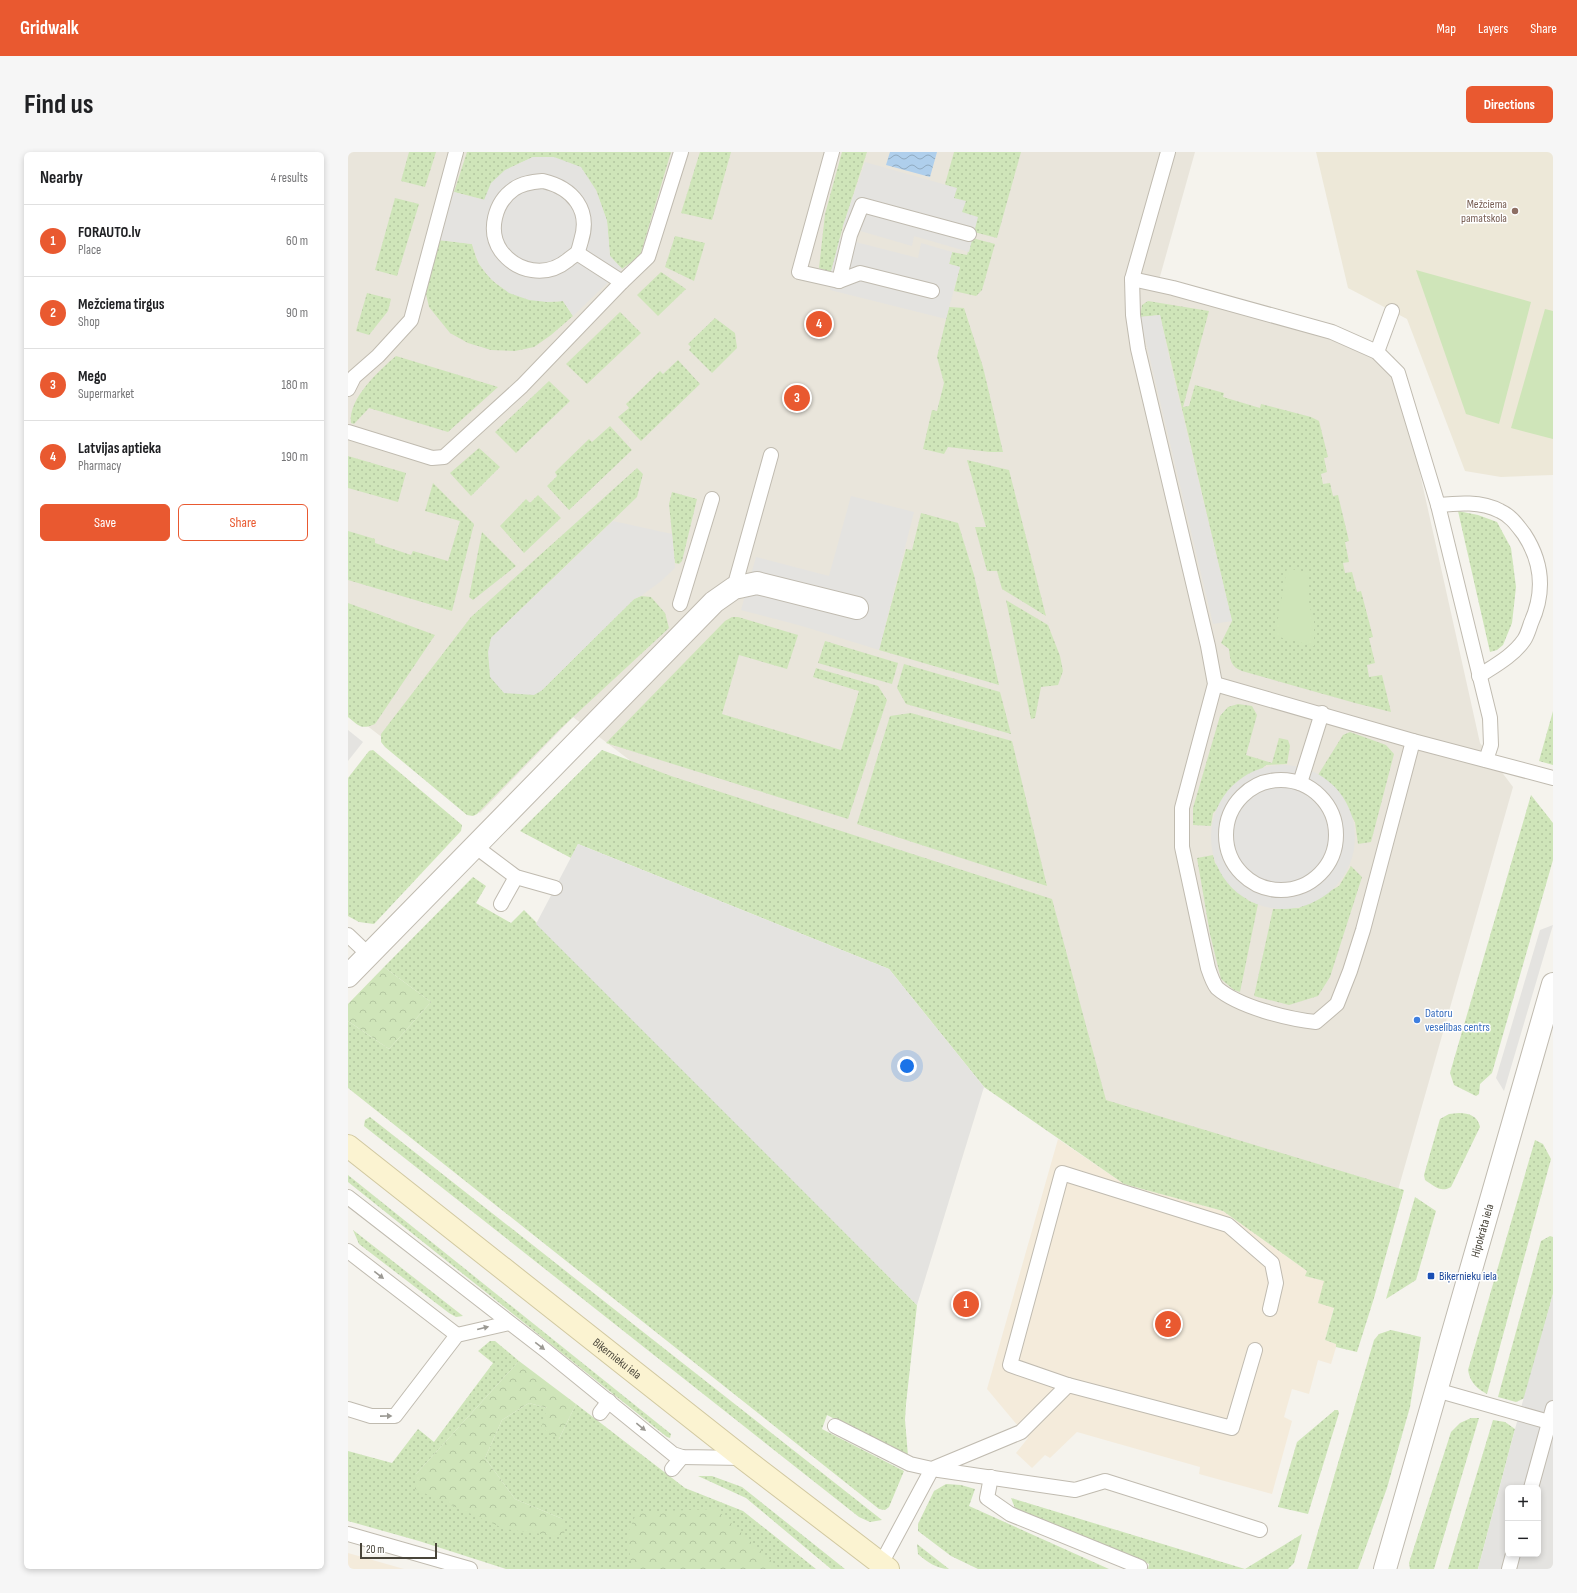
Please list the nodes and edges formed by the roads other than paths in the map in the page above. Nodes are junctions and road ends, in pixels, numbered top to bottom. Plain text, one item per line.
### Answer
1 (456, 152) edge
2 (681, 152) edge
3 (832, 152) edge
4 (1168, 152) edge
5 (969, 234) dead end
6 (577, 253) junction
7 (1132, 279) junction
8 (839, 281) junction
9 (622, 282) junction
10 (932, 292) dead end
11 (1392, 310) dead end
12 (1377, 352) junction
13 (348, 389) edge
14 (348, 432) edge
15 (771, 455) dead end
16 (712, 500) dead end
17 (1438, 505) junction
18 (734, 588) junction
19 (680, 604) dead end
20 (857, 608) dead end
21 (1479, 676) junction
22 (1215, 684) junction
23 (1322, 713) junction
24 (1413, 741) junction
25 (1486, 760) junction
26 (1553, 778) edge
27 (1300, 783) junction
28 (476, 847) junction
29 (516, 877) junction
30 (555, 888) dead end
31 (501, 904) dead end
32 (348, 935) edge
33 (369, 955) junction
34 (348, 976) edge
35 (1553, 984) edge
36 (348, 1146) edge
37 (348, 1197) edge
38 (348, 1251) edge
39 (1270, 1309) dead end
40 (508, 1323) junction
41 (457, 1335) junction
42 (1255, 1350) dead end
43 (1068, 1384) junction
44 (1436, 1390) junction
45 (609, 1401) junction
46 (1553, 1408) edge
47 (348, 1409) edge
48 (600, 1412) dead end
49 (1549, 1422) junction
50 (835, 1426) dead end
51 (682, 1457) junction
52 (743, 1458) junction
53 (672, 1469) dead end
54 (932, 1469) junction
55 (991, 1477) junction
56 (1532, 1485) edge
57 (1260, 1530) dead end
58 (348, 1534) edge
59 (1512, 1557) edge
60 (884, 1566) edge
61 (1140, 1567) dead end
62 (470, 1569) edge
63 (1385, 1569) edge
64 (1509, 1569) edge

1 - 13 lane
2 - 9 lane
3 - 8 lane
4 - 7 lane
5 - 8 lane
6 - 6 lane
6 - 9 lane
7 - 12 lane
7 - 22 lane
8 - 10 lane
9 - 14 lane
11 - 12 lane
12 - 17 lane
15 - 18 lane
16 - 19 lane
17 - 21 lane
17 - 21 lane
18 - 20 street
18 - 28 street
21 - 25 lane
22 - 23 lane
22 - 24 lane
23 - 24 lane
23 - 27 lane
24 - 25 lane
25 - 26 lane
27 - 27 lane
28 - 29 lane
28 - 33 street
29 - 30 lane
29 - 31 lane
32 - 33 lane
33 - 34 street
35 - 44 street, Hipokrāta iela
36 - 52 main road, Biķernieku iela
37 - 40 lane
38 -> 41 lane
39 - 43 lane
41 -> 40 lane
40 -> 45 lane
47 -> 41 lane
42 - 43 lane
43 - 54 lane
44 - 49 lane
44 - 63 street, Hipokrāta iela
45 - 48 lane
45 -> 51 lane
46 - 49 lane
49 - 56 lane
50 - 54 lane
51 - 52 lane
51 - 53 lane
52 - 60 main road, Biķernieku iela
54 - 55 lane
54 - 60 lane
55 - 57 lane
55 - 61 lane
58 - 62 lane
59 - 64 lane

